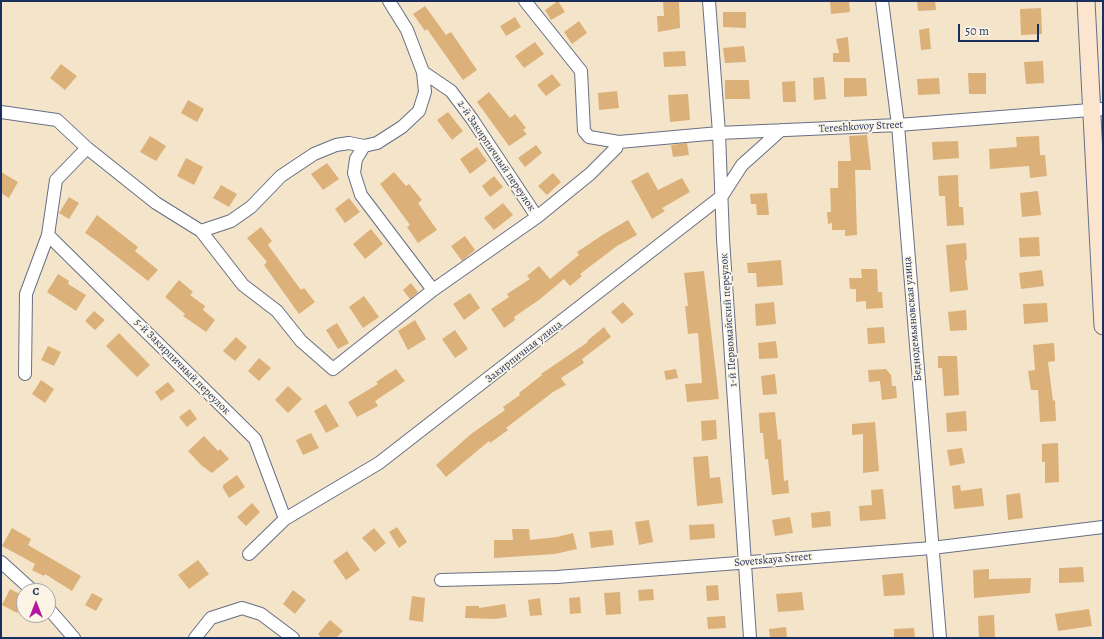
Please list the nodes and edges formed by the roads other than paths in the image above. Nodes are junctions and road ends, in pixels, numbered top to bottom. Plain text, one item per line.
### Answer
1 (389, 1) edge
2 (525, 1) edge
3 (709, 1) edge
4 (882, 1) edge
5 (1086, 1) edge
6 (423, 72) junction
7 (1098, 109) edge
8 (1, 112) edge
9 (898, 125) junction
10 (781, 130) junction
11 (719, 134) junction
12 (619, 142) junction
13 (364, 146) junction
14 (87, 148) junction
15 (722, 196) junction
16 (537, 217) junction
17 (201, 231) junction
18 (48, 235) junction
19 (433, 290) junction
20 (1103, 319) edge
21 (25, 374) dead end
22 (285, 519) junction
23 (1103, 527) edge
24 (932, 548) junction
25 (249, 554) dead end
26 (1, 562) edge
27 (744, 562) junction
28 (441, 580) dead end
29 (24, 583) edge
30 (56, 617) edge
31 (74, 638) edge
32 (195, 638) edge
33 (293, 638) edge
34 (750, 638) edge
35 (940, 638) edge

1 - 6 street
2 - 12 street, Tereshkovoy Street
3 - 11 street, 1-й Первомайский переулок
4 - 9 street, Беднодемьяновская улица
5 - 7 main road
6 - 13 street
6 - 16 street, 2-й Закирпичный переулок
7 - 9 street, Tereshkovoy Street
7 - 20 main road
8 - 14 street
9 - 10 street, Tereshkovoy Street
9 - 24 street, Беднодемьяновская улица
10 - 11 street, Tereshkovoy Street
10 - 15 street, Закирпичная улица
11 - 12 street, Tereshkovoy Street
11 - 15 street, 1-й Первомайский переулок
12 - 16 street, 2-й Закирпичный переулок
13 - 17 street
13 - 19 street
14 - 17 street
14 - 18 street
15 - 22 street, Закирпичная улица
15 - 27 street, 1-й Первомайский переулок
16 - 19 street
17 - 19 street
18 - 21 street
18 - 22 street, 5-й Закирпичный переулок
22 - 25 street, Закирпичная улица
23 - 24 street, Sovetskaya Street
24 - 27 street, Sovetskaya Street
24 - 35 street, Беднодемьяновская улица
26 - 29 street
27 - 28 street, Sovetskaya Street
27 - 34 street, 1-й Первомайский переулок
30 - 31 street
32 - 33 street

